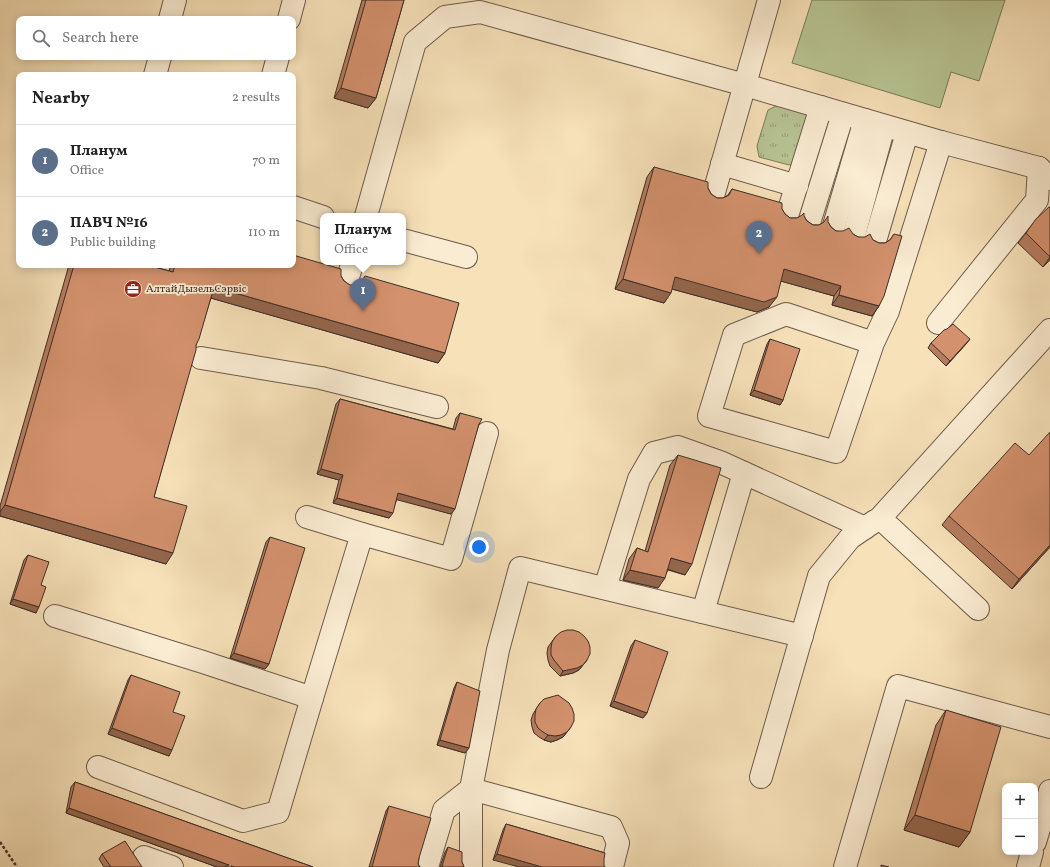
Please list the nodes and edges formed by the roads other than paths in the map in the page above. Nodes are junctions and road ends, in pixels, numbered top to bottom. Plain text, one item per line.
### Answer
1 (175, 0) edge
2 (294, 0) edge
3 (769, 0) edge
4 (171, 16) edge
5 (290, 16) edge
6 (159, 60) edge
7 (277, 60) edge
8 (156, 72) edge
9 (274, 72) edge
10 (745, 85) junction
11 (821, 107) junction
12 (843, 114) junction
13 (874, 123) junction
14 (907, 133) junction
15 (941, 142) junction
16 (722, 164) junction
17 (1045, 174) edge
18 (797, 186) junction
19 (713, 196) edge
20 (296, 209) edge
21 (367, 213) edge
22 (320, 216) edge
23 (787, 216) edge
24 (809, 222) edge
25 (833, 229) edge
26 (854, 235) edge
27 (406, 241) edge
28 (875, 241) edge
29 (466, 258) dead end
30 (352, 265) edge
31 (346, 283) edge
32 (938, 323) dead end
33 (1050, 330) edge
34 (874, 343) junction
35 (201, 358) dead end
36 (437, 407) dead end
37 (487, 432) dead end
38 (744, 473) junction
39 (307, 517) dead end
40 (872, 523) junction
41 (362, 534) junction
42 (605, 588) junction
43 (978, 609) dead end
44 (703, 612) junction
45 (55, 616) dead end
46 (802, 636) junction
47 (312, 698) junction
48 (1050, 727) edge
49 (98, 767) dead end
50 (761, 777) dead end
51 (471, 789) junction
52 (1050, 791) edge
53 (1038, 832) edge
54 (1031, 855) edge
55 (150, 867) edge
56 (172, 867) edge
57 (427, 867) edge
58 (471, 867) edge
59 (612, 867) edge
60 (845, 867) edge
61 (1028, 867) edge

1 - 4 lane
2 - 5 lane
3 - 10 lane
6 - 8 lane
7 - 9 lane
10 - 11 lane
10 - 16 lane
10 - 21 lane
11 - 12 lane
11 - 18 lane
12 - 13 lane
12 - 24 lane
13 - 14 lane
13 - 25 lane
13 - 26 lane
14 - 15 lane
14 - 28 lane
15 - 17 lane
15 - 34 lane
16 - 18 lane
16 - 19 lane
17 - 32 lane
18 - 23 lane
20 - 22 lane
27 - 29 lane
30 - 31 lane
33 - 40 lane
34 - 34 lane
35 - 36 lane
37 - 41 lane
38 - 40 lane
38 - 42 lane
38 - 44 lane
39 - 41 lane
40 - 43 lane
40 - 46 lane
41 - 47 lane
42 - 44 lane
42 - 51 lane
44 - 46 lane
45 - 47 lane
46 - 50 lane
47 - 49 lane
48 - 60 lane
51 - 57 lane
51 - 58 lane
51 - 59 lane
52 - 53 lane
54 - 61 lane
55 - 56 lane

